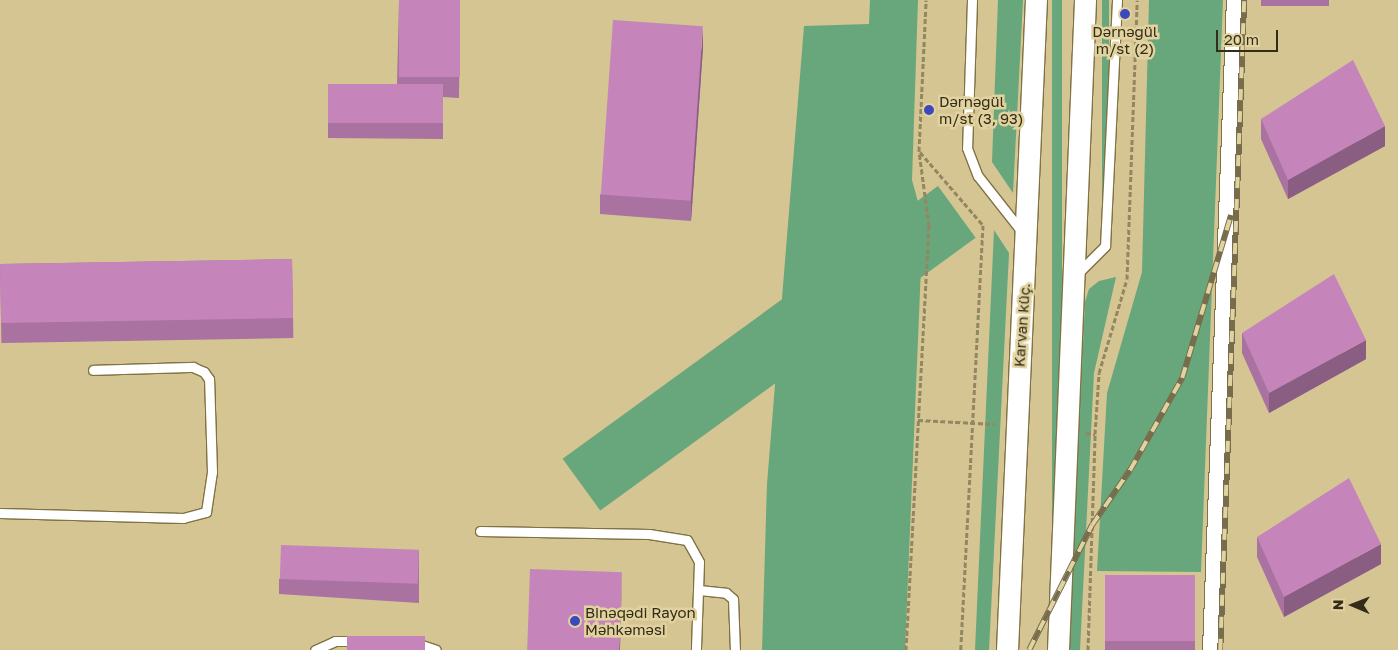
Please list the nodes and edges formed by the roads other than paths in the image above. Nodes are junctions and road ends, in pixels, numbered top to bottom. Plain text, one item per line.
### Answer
1 (972, 0) edge
2 (1036, 0) edge
3 (1085, 0) edge
4 (1117, 0) edge
5 (1236, 0) edge
6 (1027, 239) junction
7 (1073, 277) junction
8 (93, 370) dead end
9 (0, 514) edge
10 (480, 531) dead end
11 (699, 590) junction
12 (372, 642) edge
13 (400, 642) edge
14 (315, 650) edge
15 (436, 650) edge
16 (696, 650) edge
17 (735, 650) edge
18 (1007, 650) edge
19 (1058, 650) edge
20 (1212, 650) edge

1 - 6 lane
2 - 6 street, Karvan küç.
3 - 7 street
4 - 7 lane
5 - 20 street
6 - 18 street, Karvan küç.
7 - 19 street
8 - 9 lane
10 - 11 lane
11 - 16 lane
11 - 17 lane
12 - 14 lane
13 - 15 lane

